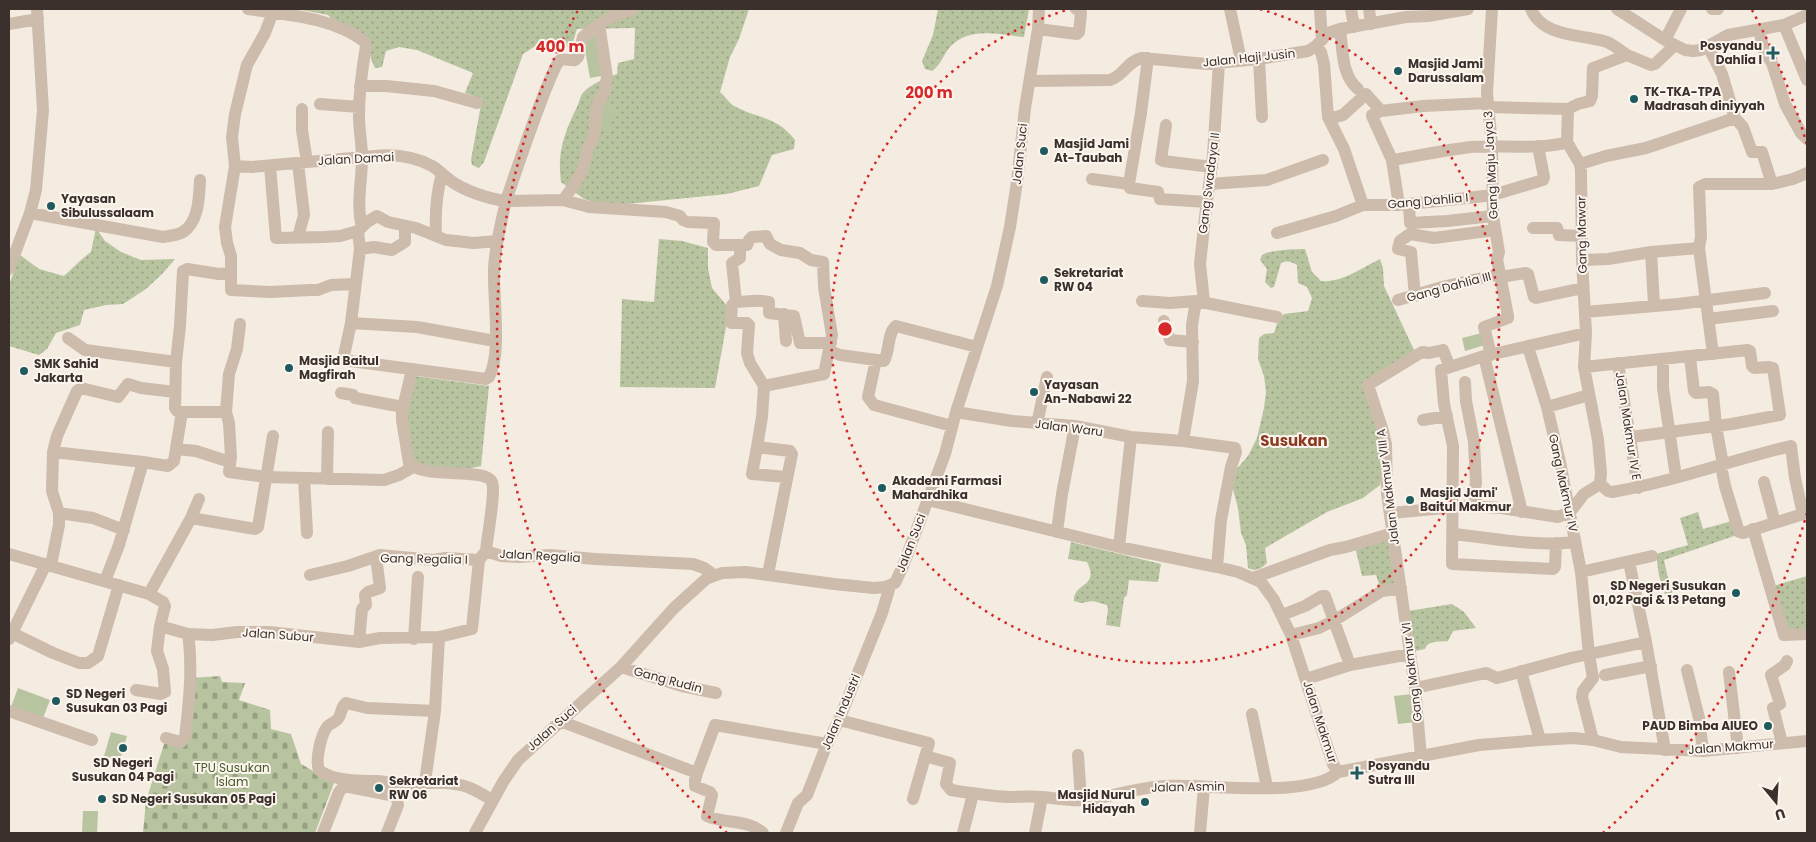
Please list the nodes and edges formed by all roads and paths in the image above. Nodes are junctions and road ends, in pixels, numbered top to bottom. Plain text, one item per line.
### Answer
1 (248, 9) edge
2 (633, 9) edge
3 (1039, 9) edge
4 (1076, 9) edge
5 (1230, 9) edge
6 (1320, 9) edge
7 (1351, 9) edge
8 (1369, 9) edge
9 (1468, 9) edge
10 (1492, 9) edge
11 (1531, 9) edge
12 (1617, 9) edge
13 (1681, 9) edge
14 (1712, 9) edge
15 (1718, 9) edge
16 (273, 11) edge
17 (1405, 13) edge
18 (1634, 13) edge
19 (38, 14) edge
20 (1807, 15) edge
21 (9, 24) edge
22 (599, 24) junction
23 (1371, 24) junction
24 (1784, 25) junction
25 (1354, 27) junction
26 (1038, 28) junction
27 (1340, 29) junction
28 (1759, 30) junction
29 (1670, 42) junction
30 (1319, 43) junction
31 (1708, 46) junction
32 (1628, 55) junction
33 (1148, 58) junction
34 (1259, 59) junction
35 (1241, 60) junction
36 (1220, 63) junction
37 (1807, 80) edge
38 (1030, 81) junction
39 (360, 86) junction
40 (1362, 92) junction
41 (477, 103) dead end
42 (320, 104) dead end
43 (1488, 105) junction
44 (359, 107) junction
45 (1568, 109) junction
46 (302, 110) dead end
47 (1381, 112) junction
48 (1262, 118) dead end
49 (1735, 118) junction
50 (1330, 119) junction
51 (1802, 120) edge
52 (1166, 125) dead end
53 (1807, 139) edge
54 (1567, 142) junction
55 (1492, 146) junction
56 (1538, 146) junction
57 (362, 157) junction
58 (1323, 160) dead end
59 (1392, 160) junction
60 (302, 162) junction
61 (1580, 164) junction
62 (235, 166) junction
63 (270, 166) junction
64 (1212, 167) junction
65 (1807, 173) edge
66 (442, 174) junction
67 (1092, 179) dead end
68 (200, 180) dead end
69 (1129, 184) junction
70 (1209, 184) junction
71 (1772, 184) junction
72 (1494, 195) junction
73 (506, 200) junction
74 (564, 200) junction
75 (1206, 202) junction
76 (1364, 205) junction
77 (1404, 205) junction
78 (30, 213) junction
79 (1493, 216) junction
80 (405, 226) junction
81 (1533, 228) dead end
82 (360, 229) junction
83 (1495, 230) junction
84 (1278, 232) dead end
85 (436, 236) junction
86 (1581, 236) junction
87 (298, 237) junction
88 (496, 241) junction
89 (740, 245) junction
90 (1699, 248) junction
91 (360, 249) junction
92 (1651, 252) junction
93 (1582, 260) junction
94 (9, 268) edge
95 (231, 273) junction
96 (1500, 275) junction
97 (355, 284) junction
98 (1583, 288) junction
99 (1765, 293) dead end
100 (1415, 296) junction
101 (1398, 300) dead end
102 (1706, 300) junction
103 (1142, 301) dead end
104 (736, 302) junction
105 (1200, 302) junction
106 (1654, 305) junction
107 (1585, 312) junction
108 (1773, 312) dead end
109 (784, 314) junction
110 (1277, 317) dead end
111 (1708, 319) junction
112 (1164, 321) dead end
113 (351, 323) junction
114 (240, 324) dead end
115 (1586, 332) junction
116 (68, 338) dead end
117 (495, 341) junction
118 (786, 341) dead end
119 (1193, 342) junction
120 (977, 347) junction
121 (1528, 347) junction
122 (831, 348) junction
123 (1713, 354) junction
124 (1488, 356) junction
125 (1690, 357) junction
126 (1663, 359) junction
127 (876, 360) junction
128 (176, 362) junction
129 (1618, 363) junction
130 (1584, 367) junction
131 (412, 370) junction
132 (1445, 370) junction
133 (1047, 377) dead end
134 (1465, 382) dead end
135 (764, 386) junction
136 (175, 392) junction
137 (341, 393) dead end
138 (1589, 395) junction
139 (403, 407) junction
140 (1547, 407) junction
141 (182, 412) junction
142 (226, 412) junction
143 (956, 412) junction
144 (1447, 416) junction
145 (1423, 420) dead end
146 (1037, 424) junction
147 (952, 426) junction
148 (1075, 426) junction
149 (1716, 426) junction
150 (1669, 431) junction
151 (328, 432) dead end
152 (273, 436) dead end
153 (1131, 437) junction
154 (1630, 437) junction
155 (1183, 441) junction
156 (757, 447) junction
157 (177, 449) junction
158 (53, 452) junction
159 (143, 462) junction
160 (230, 462) junction
161 (1721, 465) junction
162 (412, 467) junction
163 (266, 477) junction
164 (786, 477) junction
165 (1676, 477) junction
166 (304, 478) junction
167 (327, 479) junction
168 (1764, 482) dead end
169 (1600, 484) junction
170 (1638, 488) junction
171 (200, 498) dead end
172 (928, 500) junction
173 (1453, 507) junction
174 (1477, 507) junction
175 (1522, 512) junction
176 (1570, 512) junction
177 (60, 513) junction
178 (1391, 513) junction
179 (191, 518) junction
180 (1776, 523) junction
181 (1753, 529) junction
182 (124, 530) junction
183 (1057, 532) junction
184 (307, 533) dead end
185 (1393, 534) junction
186 (1453, 534) junction
187 (1556, 542) junction
188 (1575, 542) junction
189 (1119, 547) junction
190 (9, 554) edge
191 (483, 555) junction
192 (1652, 556) dead end
193 (376, 557) junction
194 (1629, 562) junction
195 (49, 565) junction
196 (1217, 567) junction
197 (1581, 572) junction
198 (768, 574) junction
199 (310, 575) dead end
200 (714, 575) junction
201 (418, 577) dead end
202 (1253, 578) junction
203 (105, 581) junction
204 (119, 585) junction
205 (890, 586) junction
206 (1401, 588) junction
207 (149, 594) junction
208 (1282, 615) junction
209 (1335, 620) junction
210 (160, 626) junction
211 (188, 634) junction
212 (1807, 634) edge
213 (1291, 635) junction
214 (11, 636) edge
215 (439, 638) junction
216 (414, 639) junction
217 (358, 642) junction
218 (1646, 642) junction
219 (1410, 654) junction
220 (1589, 655) junction
221 (1786, 661) dead end
222 (1350, 665) junction
223 (621, 666) junction
224 (1651, 666) junction
225 (1687, 670) dead end
226 (1521, 671) junction
227 (1729, 672) dead end
228 (1604, 674) dead end
229 (1306, 679) junction
230 (1415, 688) junction
231 (136, 690) dead end
232 (716, 693) dead end
233 (435, 711) junction
234 (9, 712) edge
235 (1252, 714) dead end
236 (839, 720) junction
237 (560, 721) junction
238 (166, 738) dead end
239 (92, 740) dead end
240 (1540, 740) junction
241 (1593, 740) junction
242 (1807, 741) edge
243 (1782, 743) junction
244 (827, 744) junction
245 (1738, 748) junction
246 (1665, 750) junction
247 (1703, 751) junction
248 (1078, 754) dead end
249 (925, 756) junction
250 (1421, 757) junction
251 (697, 772) junction
252 (1338, 772) junction
253 (425, 782) junction
254 (1204, 786) junction
255 (372, 787) junction
256 (1266, 787) junction
257 (972, 794) junction
258 (1042, 797) junction
259 (913, 798) dead end
260 (492, 800) junction
261 (1081, 800) junction
262 (323, 833) edge
263 (387, 833) edge
264 (475, 833) edge
265 (763, 833) edge
266 (786, 833) edge
267 (963, 833) edge
268 (1035, 833) edge
269 (1200, 833) edge

1 - 16 street
2 - 22 street
3 - 26 street, Jalan Suci
4 - 26 street
5 - 35 street
6 - 30 street
7 - 25 street
8 - 23 street
9 - 17 street, Jalan Haji Jusin
10 - 43 street, Gang Maju Jaya 3
11 - 32 street
12 - 18 street
13 - 29 street
14 - 15 street
16 - 39 street
16 - 62 street
17 - 23 street, Jalan Haji Jusin
18 - 29 street
19 - 21 street
19 - 78 street
20 - 24 street
22 - 73 street
22 - 74 street
23 - 25 street, Jalan Haji Jusin
24 - 28 street
24 - 37 street
25 - 27 street, Jalan Haji Jusin
26 - 38 street, Jalan Suci
27 - 30 street, Jalan Haji Jusin
27 - 40 street
28 - 31 street
28 - 51 street
29 - 31 street
29 - 32 street
30 - 34 street, Jalan Haji Jusin
30 - 50 street
31 - 49 street
32 - 45 street
33 - 36 street, Jalan Haji Jusin
33 - 38 street
33 - 69 street
34 - 35 street, Jalan Haji Jusin
34 - 48 street
35 - 36 street, Jalan Haji Jusin
36 - 64 street, Gang Swadaya II
38 - 120 street, Jalan Suci
39 - 41 street
39 - 44 street
40 - 47 street
40 - 50 street
42 - 44 street
43 - 45 street
43 - 47 street
43 - 55 street, Gang Maju Jaya 3
44 - 57 street
45 - 54 street
46 - 60 street
47 - 59 street
49 - 61 street
49 - 71 street
50 - 76 street
51 - 53 street
52 - 64 street
54 - 56 street
54 - 61 street, Gang Mawar
55 - 56 street
55 - 59 street
55 - 72 street, Gang Maju Jaya 3
56 - 72 street, Gang Dahlia I
57 - 60 street, Jalan Damai
57 - 66 street, Jalan Damai
57 - 82 street
58 - 70 street
59 - 77 street
60 - 63 street, Jalan Damai
60 - 87 street
61 - 86 street, Gang Mawar
62 - 63 street, Jalan Damai
62 - 95 street
63 - 87 street
64 - 70 street, Gang Swadaya II
65 - 71 street
66 - 73 street, Jalan Damai
66 - 85 street
67 - 69 street
68 - 78 street
69 - 75 street
70 - 75 street, Gang Swadaya II
71 - 90 street
72 - 77 street, Gang Dahlia I
72 - 79 street, Gang Maju Jaya 3
73 - 74 street, Jalan Damai
73 - 88 street
74 - 89 street, Jalan Damai
75 - 105 street, Gang Swadaya II
76 - 77 street, Gang Dahlia I
76 - 84 street, Gang Dahlia I
77 - 79 street
78 - 94 street
79 - 83 street, Gang Maju Jaya 3
80 - 82 street
80 - 85 street
80 - 91 street
81 - 86 street
82 - 87 street
82 - 91 street
83 - 96 street, Gang Maju Jaya 3
83 - 100 street
85 - 88 street
86 - 93 street, Gang Mawar
88 - 117 street
89 - 104 street
89 - 122 street
90 - 92 street
90 - 102 street
91 - 97 street
92 - 93 street
92 - 106 street
93 - 98 street, Gang Mawar
95 - 97 street
95 - 128 street
96 - 98 street, Gang Dahlia III
96 - 100 street, Gang Dahlia III
96 - 124 street, Gang Maju Jaya 3
97 - 113 street
98 - 107 street, Gang Mawar
99 - 102 street
100 - 101 street, Gang Dahlia III
102 - 106 street
102 - 111 street
103 - 105 street
104 - 109 street
104 - 135 street
105 - 110 street
105 - 119 street, Gang Swadaya II
106 - 107 street
107 - 115 street, Gang Mawar
108 - 111 street
109 - 118 street
109 - 122 street
111 - 123 street
112 - 119 street
113 - 117 street
113 - 131 street
114 - 142 street
115 - 121 street
115 - 130 street
116 - 128 street
117 - 131 street
119 - 155 street, Gang Swadaya II
120 - 127 street
120 - 143 street, Jalan Suci
121 - 124 street
121 - 140 street, Gang Makmur IV
122 - 127 street
122 - 135 street
123 - 125 street
123 - 149 street
124 - 132 street
124 - 175 street
125 - 126 street
125 - 149 street
126 - 129 street
126 - 150 street
127 - 147 street
128 - 136 street
129 - 130 street
129 - 154 street, Jalan Makmur IV E
130 - 138 street
131 - 139 street
132 - 144 street
132 - 178 street, Jalan Makmur VIII A
133 - 146 street
134 - 174 street
135 - 156 street
136 - 141 street
136 - 158 street
137 - 139 street
138 - 140 street
138 - 169 street
139 - 162 street
140 - 176 street, Gang Makmur IV
141 - 142 street
141 - 157 street
142 - 160 street
143 - 146 street, Jalan Waru
143 - 147 street, Jalan Suci
144 - 145 street
144 - 173 street
146 - 148 street, Jalan Waru
147 - 172 street, Jalan Suci
148 - 153 street, Jalan Waru
148 - 183 street
149 - 150 street
149 - 161 street
150 - 154 street
150 - 165 street
151 - 167 street
152 - 163 street
153 - 155 street, Jalan Waru
153 - 189 street
154 - 170 street, Jalan Makmur IV E
155 - 196 street, Jalan Waru
156 - 164 street
156 - 164 street
157 - 159 street
157 - 160 street
158 - 159 street
158 - 177 street
159 - 182 street
160 - 163 street
161 - 165 street
161 - 180 street
161 - 181 street
162 - 167 street
162 - 191 street, Jalan Regalia
163 - 166 street
163 - 179 street
164 - 198 street
165 - 170 street
166 - 167 street
166 - 184 street
168 - 180 street
169 - 170 street
169 - 176 street
171 - 179 street
172 - 183 street, Jalan Makmur
172 - 205 street, Jalan Suci
173 - 174 street
173 - 178 street
173 - 186 street
174 - 175 street
175 - 176 street
176 - 188 street, Gang Makmur IV
177 - 182 street
177 - 195 street
178 - 185 street, Jalan Makmur VIII A
179 - 207 street
180 - 181 street
181 - 212 street
182 - 203 street
183 - 189 street, Jalan Makmur
185 - 202 street
185 - 206 street, Jalan Makmur VIII A
186 - 187 street
186 - 187 street
187 - 188 street
188 - 197 street, Gang Makmur IV
189 - 196 street, Jalan Makmur
190 - 195 street
191 - 193 street, Gang Regalia I
191 - 200 street, Jalan Regalia
191 - 215 street, Jalan Subur
192 - 194 street
193 - 199 street, Gang Regalia I
193 - 217 street
194 - 197 street
194 - 218 street
195 - 203 street
195 - 214 street
196 - 202 street, Jalan Makmur
197 - 220 street, Gang Makmur IV
198 - 200 street, Jalan Suci
198 - 205 street, Jalan Suci
200 - 223 street, Jalan Suci
201 - 216 street
202 - 208 street, Jalan Makmur
203 - 204 street
204 - 207 street
204 - 214 street
205 - 236 street, Jalan Industri
206 - 209 street
206 - 219 street, Gang Makmur VI
207 - 210 street
208 - 209 street
208 - 213 street, Jalan Makmur
209 - 213 street
209 - 222 street
210 - 211 street, Jalan Subur
210 - 231 street
211 - 217 street, Jalan Subur
211 - 238 street
213 - 229 street, Jalan Makmur
215 - 216 street, Jalan Subur
215 - 233 street
216 - 217 street, Jalan Subur
218 - 220 street
218 - 224 street
219 - 222 street
219 - 230 street, Gang Makmur VI
220 - 226 street
220 - 241 street, Gang Makmur IV
221 - 243 street
222 - 229 street
223 - 232 street, Gang Rudin
223 - 237 street, Jalan Suci
224 - 228 street
224 - 246 street
225 - 247 street
226 - 230 street
226 - 240 street
227 - 245 street
229 - 252 street, Jalan Makmur
230 - 250 street, Gang Makmur VI
233 - 253 street
233 - 255 street
234 - 239 street
235 - 256 street
236 - 244 street, Jalan Industri
236 - 249 street
237 - 251 street
237 - 260 street, Jalan Suci
240 - 241 street, Jalan Makmur
240 - 250 street, Jalan Makmur
241 - 246 street, Jalan Makmur
242 - 243 street, Jalan Makmur
243 - 245 street, Jalan Makmur
244 - 251 street
244 - 266 street, Jalan Industri
245 - 247 street, Jalan Makmur
246 - 247 street, Jalan Makmur
248 - 261 street
249 - 257 street, Jalan Asmin
249 - 259 street
250 - 252 street, Jalan Makmur
251 - 265 street
252 - 256 street, Jalan Asmin
253 - 255 street
253 - 260 street
254 - 256 street, Jalan Asmin
254 - 261 street, Jalan Asmin
254 - 269 street
255 - 262 street
255 - 263 street
257 - 258 street, Jalan Asmin
257 - 267 street
258 - 261 street, Jalan Asmin
258 - 268 street
260 - 264 street, Jalan Suci

